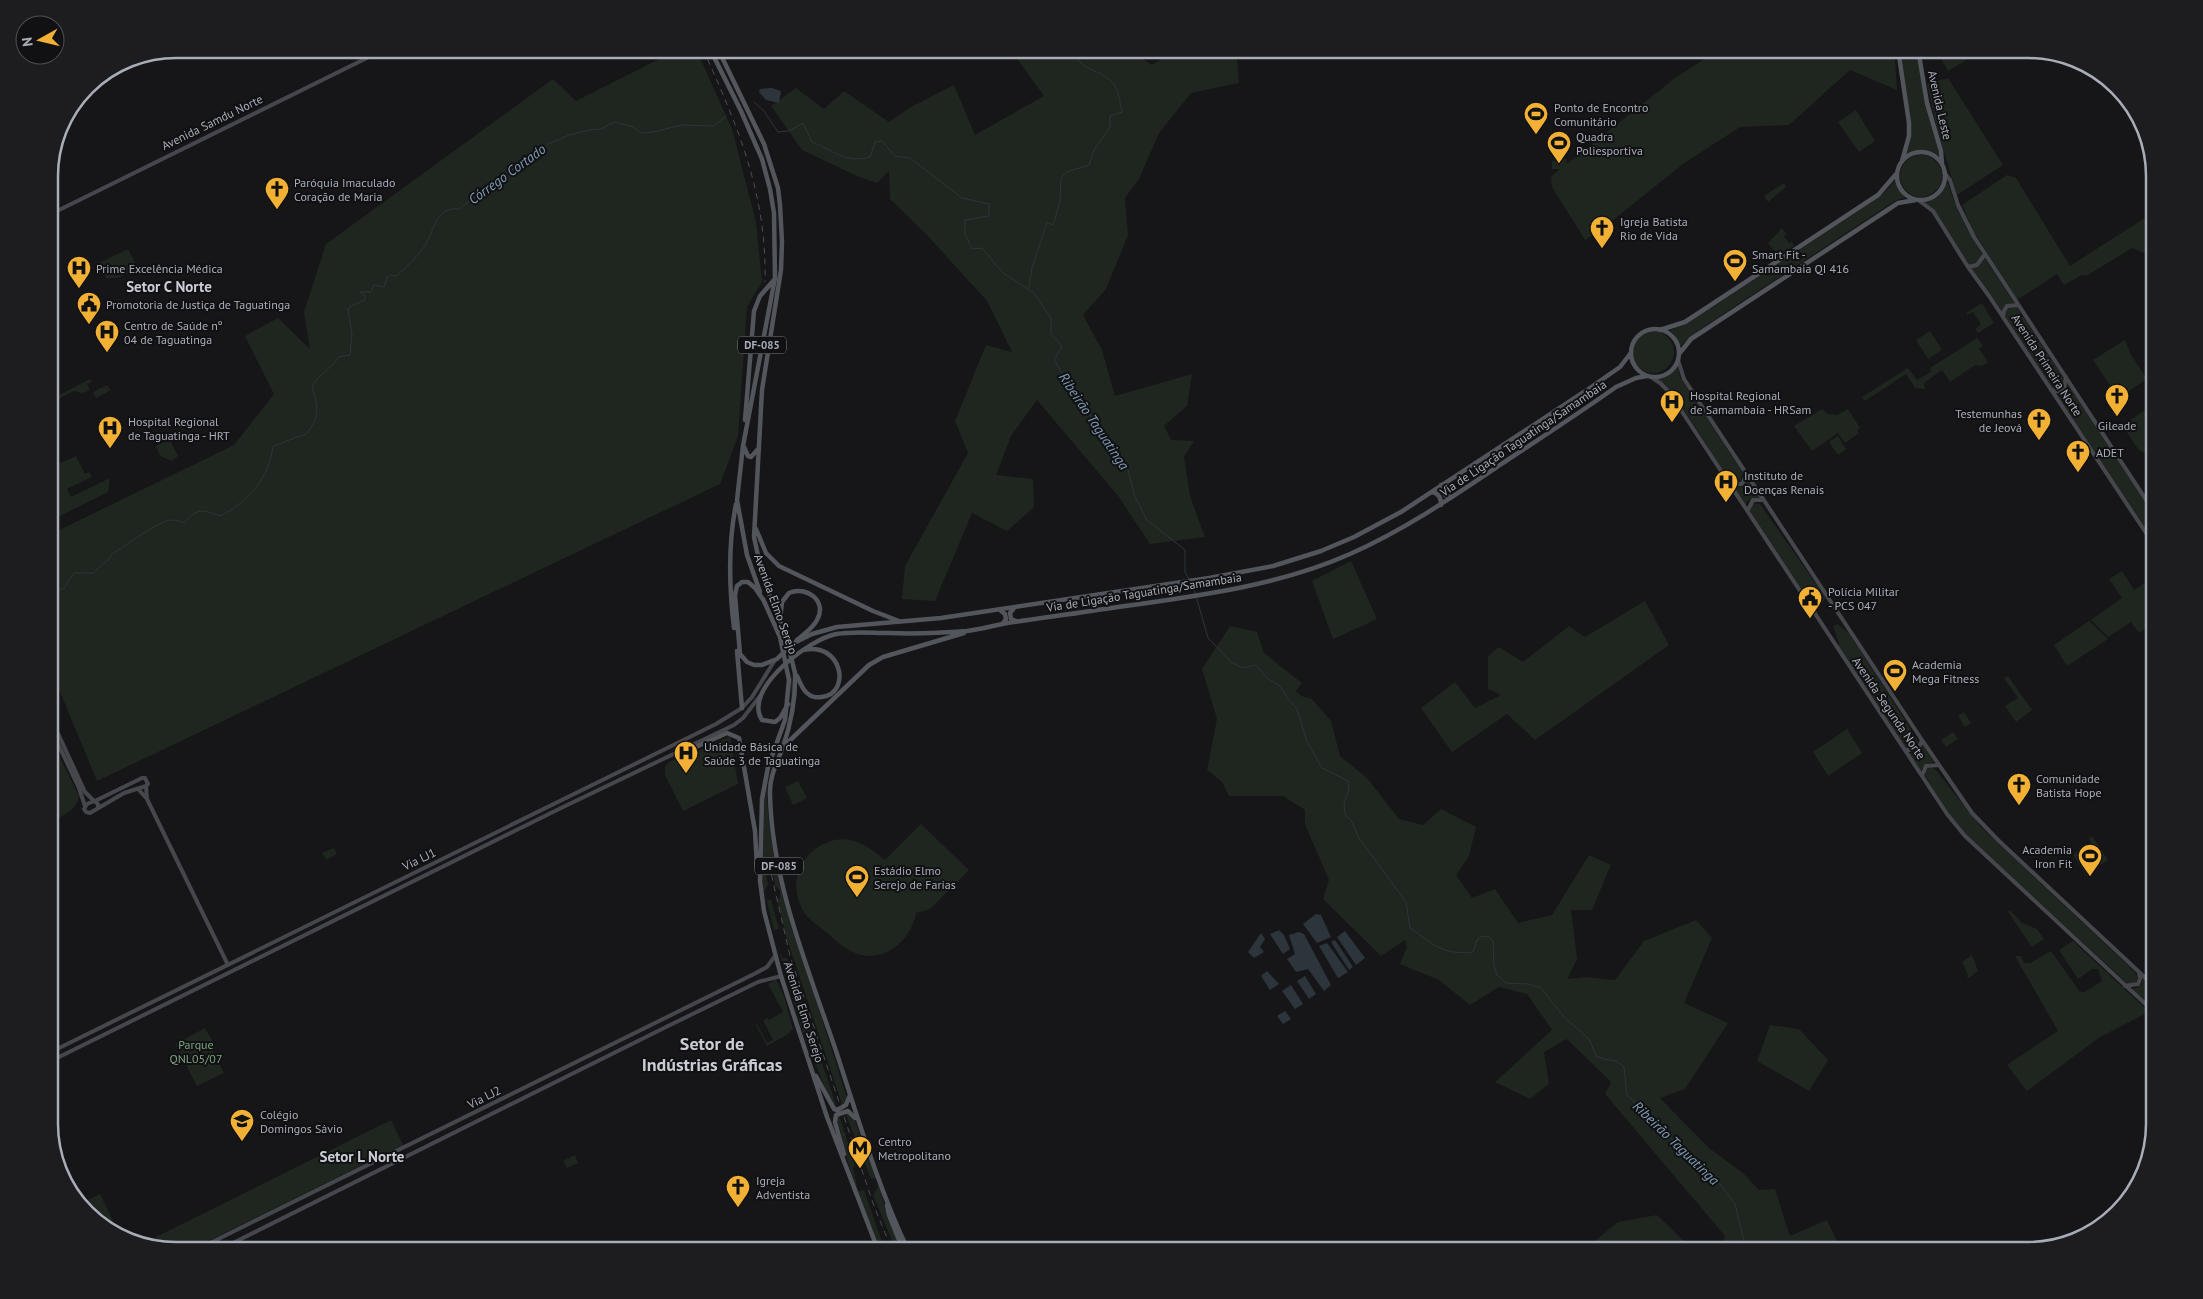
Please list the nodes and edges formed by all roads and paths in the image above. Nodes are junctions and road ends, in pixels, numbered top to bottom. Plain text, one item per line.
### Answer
1 (367, 58) edge
2 (714, 58) edge
3 (722, 58) edge
4 (1899, 58) edge
5 (1920, 58) edge
6 (1902, 161) junction
7 (1942, 166) junction
8 (1944, 172) junction
9 (1897, 173) junction
10 (1917, 200) junction
11 (58, 211) edge
12 (1984, 254) junction
13 (1968, 267) junction
14 (775, 278) junction
15 (2018, 305) junction
16 (2004, 317) junction
17 (1660, 330) junction
18 (1630, 354) junction
19 (1679, 354) junction
20 (1678, 360) junction
21 (1649, 377) junction
22 (2066, 377) junction
23 (2051, 390) junction
24 (743, 445) junction
25 (759, 448) junction
26 (1746, 474) junction
27 (1730, 484) junction
28 (1441, 485) junction
29 (1432, 492) junction
30 (1452, 497) junction
31 (2145, 499) edge
32 (737, 500) junction
33 (1764, 500) junction
34 (1441, 505) junction
35 (1748, 510) junction
36 (754, 520) junction
37 (2145, 532) edge
38 (764, 601) junction
39 (1015, 608) junction
40 (999, 610) junction
41 (780, 622) junction
42 (903, 622) junction
43 (1017, 622) junction
44 (1002, 624) junction
45 (968, 631) junction
46 (792, 644) junction
47 (800, 651) junction
48 (776, 659) junction
49 (795, 674) junction
50 (762, 693) junction
51 (788, 704) junction
52 (742, 708) junction
53 (58, 734) edge
54 (695, 734) junction
55 (1922, 740) junction
56 (699, 742) junction
57 (58, 743) edge
58 (672, 746) junction
59 (782, 748) junction
60 (1905, 750) junction
61 (676, 752) junction
62 (1939, 765) junction
63 (1922, 776) junction
64 (133, 782) junction
65 (146, 786) junction
66 (137, 790) junction
67 (147, 800) junction
68 (94, 801) junction
69 (85, 806) junction
70 (98, 807) junction
71 (531, 814) junction
72 (523, 818) junction
73 (534, 822) junction
74 (525, 826) junction
75 (760, 881) junction
76 (272, 943) junction
77 (264, 947) junction
78 (275, 950) junction
79 (268, 954) junction
80 (775, 956) junction
81 (228, 965) junction
82 (2138, 971) junction
83 (781, 976) junction
84 (2146, 978) edge
85 (2125, 986) junction
86 (692, 1005) junction
87 (2146, 1005) edge
88 (140, 1008) junction
89 (131, 1013) junction
90 (692, 1015) junction
91 (141, 1016) junction
92 (133, 1020) junction
93 (71, 1042) junction
94 (611, 1046) junction
95 (58, 1048) edge
96 (603, 1049) junction
97 (74, 1050) junction
98 (615, 1053) junction
99 (606, 1057) junction
100 (58, 1058) edge
101 (811, 1066) junction
102 (850, 1094) junction
103 (466, 1117) junction
104 (461, 1120) junction
105 (470, 1124) junction
106 (464, 1127) junction
107 (864, 1136) junction
108 (845, 1163) junction
109 (350, 1175) junction
110 (354, 1183) junction
111 (887, 1200) junction
112 (214, 1242) edge
113 (235, 1242) edge
114 (875, 1242) edge
115 (900, 1242) edge
116 (905, 1242) edge

1 - 11 main road, Avenida Samdu Norte
2 - 14 main road, Avenida Elmo Serejo / DF-085
3 - 25 main road, Avenida Elmo Serejo / DF-085
4 - 6 main road
5 - 7 main road, Avenida Leste
6 - 7 main road
6 - 9 main road
7 - 8 main road
8 - 10 main road
8 - 12 main road, Avenida Primeira Norte
9 - 10 main road
9 - 17 main road
10 - 13 main road, Avenida Primeira Norte
10 - 19 main road
12 - 13 main road
12 - 15 main road, Avenida Primeira Norte
13 - 16 main road, Avenida Primeira Norte
14 - 24 main road, Avenida Elmo Serejo / DF-085
14 - 24 main road
15 - 16 main road
15 - 22 main road, Avenida Primeira Norte
16 - 23 main road, Avenida Primeira Norte
17 - 18 main road
17 - 19 main road
18 - 21 main road
18 - 28 main road, Via de Ligação Taguatinga/Samambaia
19 - 20 main road
20 - 21 main road
20 - 26 main road, Avenida Segunda Norte
21 - 27 main road, Avenida Segunda Norte
21 - 30 main road, Via de Ligação Taguatinga/Samambaia
22 - 23 main road
22 - 31 main road, Avenida Primeira Norte
23 - 37 main road, Avenida Primeira Norte
24 - 25 main road
24 - 32 main road, Avenida Elmo Serejo / DF-085
25 - 36 main road, Avenida Elmo Serejo / DF-085
26 - 27 main road
26 - 33 main road, Avenida Segunda Norte
27 - 35 main road, Avenida Segunda Norte
28 - 29 main road, Via de Ligação Taguatinga/Samambaia
28 - 30 main road
29 - 34 main road
29 - 39 main road, Via de Ligação Taguatinga/Samambaia
30 - 34 main road, Via de Ligação Taguatinga/Samambaia
32 - 38 main road, Avenida Elmo Serejo / DF-085
32 - 52 main road
33 - 35 main road
33 - 55 main road, Avenida Segunda Norte
34 - 43 main road, Via de Ligação Taguatinga/Samambaia
35 - 60 main road, Avenida Segunda Norte
36 - 41 main road, Avenida Elmo Serejo / DF-085
36 - 42 main road
38 - 48 main road
38 - 51 main road, Avenida Elmo Serejo / DF-085, bridge
39 - 40 main road, Via de Ligação Taguatinga/Samambaia
39 - 43 main road
40 - 42 main road, Via de Ligação Taguatinga/Samambaia
40 - 44 main road
41 - 46 main road
41 - 49 main road, Avenida Elmo Serejo / DF-085, bridge
42 - 46 main road, Via de Ligação Taguatinga/Samambaia
43 - 44 main road, Via de Ligação Taguatinga/Samambaia
44 - 45 main road, Via de Ligação Taguatinga/Samambaia
45 - 47 main road, Via de Ligação Taguatinga/Samambaia
45 - 59 main road
46 - 48 main road, Via de Ligação Taguatinga/Samambaia
47 - 49 main road
47 - 50 main road, Via de Ligação Taguatinga/Samambaia
48 - 52 main road, Via LJ1
49 - 59 main road, Avenida Elmo Serejo / DF-085
50 - 51 main road
50 - 56 main road, Via LJ1
51 - 75 main road, Avenida Elmo Serejo / DF-085
52 - 54 main road, Via LJ1
53 - 68 main road
54 - 56 main road
54 - 58 main road, Via LJ1
55 - 60 main road
55 - 62 main road, Avenida Segunda Norte
56 - 61 main road, Via LJ1
57 - 69 main road
58 - 61 main road
58 - 71 main road, Via LJ1
59 - 102 main road, Avenida Elmo Serejo / DF-085
60 - 63 main road, Avenida Segunda Norte
61 - 73 main road, Via LJ1
61 - 75 main road
62 - 63 main road
62 - 82 main road, Avenida Segunda Norte
63 - 85 main road, Avenida Segunda Norte
64 - 65 main road
64 - 66 main road
64 - 68 main road
65 - 66 main road
65 - 67 main road
66 - 67 main road
66 - 70 main road
67 - 81 main road
68 - 69 main road
68 - 70 main road
69 - 70 main road
71 - 72 main road, Via LJ1
71 - 73 main road
72 - 74 main road
72 - 76 main road, Via LJ1
73 - 74 main road, Via LJ1
74 - 78 main road, Via LJ1
75 - 80 main road, Avenida Elmo Serejo / DF-085
76 - 77 main road, Via LJ1
76 - 78 main road
77 - 79 main road
77 - 81 main road, Via LJ1
78 - 79 main road, Via LJ1
79 - 91 main road, Via LJ1
80 - 83 main road, Avenida Elmo Serejo / DF-085
80 - 86 main road, Via LJ2
81 - 88 main road, Via LJ1
82 - 84 main road, Avenida Segunda Norte
82 - 85 main road
83 - 90 main road, Via LJ2
83 - 101 main road, Avenida Elmo Serejo / DF-085
85 - 87 main road, Avenida Segunda Norte
86 - 90 main road
86 - 94 main road, Via LJ2
88 - 89 main road, Via LJ1
88 - 91 main road
89 - 92 main road
89 - 93 main road, Via LJ1
90 - 98 main road, Via LJ2
91 - 92 main road, Via LJ1
92 - 97 main road, Via LJ1
93 - 95 main road, Via LJ1
93 - 97 main road
94 - 96 main road, Via LJ2
94 - 98 main road
96 - 99 main road
96 - 103 main road, Via LJ2
97 - 100 main road, Via LJ1
98 - 99 main road, Via LJ2
99 - 105 main road, Via LJ2
101 - 102 main road
101 - 108 main road, Avenida Elmo Serejo / DF-085
102 - 107 main road, Avenida Elmo Serejo / DF-085
103 - 104 main road, Via LJ2
103 - 105 main road
104 - 106 main road
104 - 109 main road, Via LJ2
105 - 106 main road, Via LJ2
106 - 110 main road, Via LJ2
107 - 108 main road
107 - 111 main road, Avenida Elmo Serejo / DF-085
108 - 114 main road, Avenida Elmo Serejo / DF-085
109 - 110 main road
109 - 112 main road, Via LJ2
110 - 113 main road, Via LJ2
111 - 115 main road
111 - 116 main road, Avenida Elmo Serejo / DF-085

